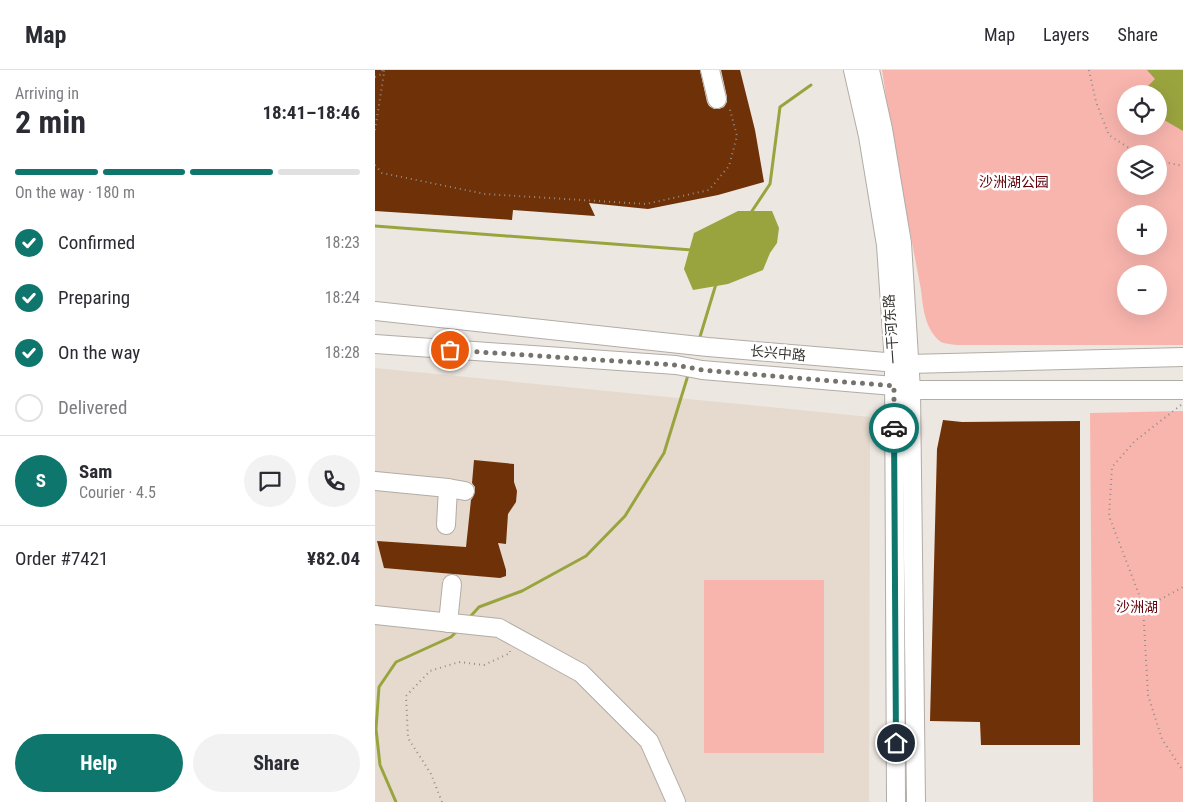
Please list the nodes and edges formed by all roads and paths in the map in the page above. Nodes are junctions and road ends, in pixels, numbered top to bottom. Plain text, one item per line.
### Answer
1 (710, 70) edge
2 (853, 70) edge
3 (870, 70) edge
4 (1089, 70) edge
5 (383, 71) edge
6 (375, 77) edge
7 (722, 99) joint
8 (375, 130) edge
9 (1124, 145) edge
10 (1167, 163) edge
11 (375, 165) edge
12 (1183, 166) edge
13 (375, 312) edge
14 (375, 344) edge
15 (1183, 357) edge
16 (901, 364) junction
17 (902, 388) junction
18 (1183, 390) edge
19 (1183, 403) edge
20 (375, 481) edge
21 (446, 525) dead end
22 (452, 584) dead end
23 (1183, 587) edge
24 (1143, 605) junction
25 (375, 615) edge
26 (458, 624) junction
27 (506, 632) junction
28 (1183, 771) edge
29 (442, 802) edge
30 (676, 802) edge
31 (896, 802) edge
32 (916, 802) edge

1 - 7 street
2 - 16 street, 一干河东路
3 - 16 street, 一干河东路
4 - 9 path
5 - 6 path
5 - 8 path
7 - 11 path
10 - 12 path
13 - 16 street, 长兴中路
14 - 17 street, 长兴中路
15 - 16 street, 长兴中路
16 - 17 street, 一干河东路
17 - 18 street, 长兴中路
17 - 31 street, 一干河东路
17 - 32 street, 一干河东路
19 - 24 path
20 - 21 street
22 - 26 street
23 - 24 path
24 - 28 path
25 - 26 street
26 - 27 street
27 - 29 path
27 - 30 street

